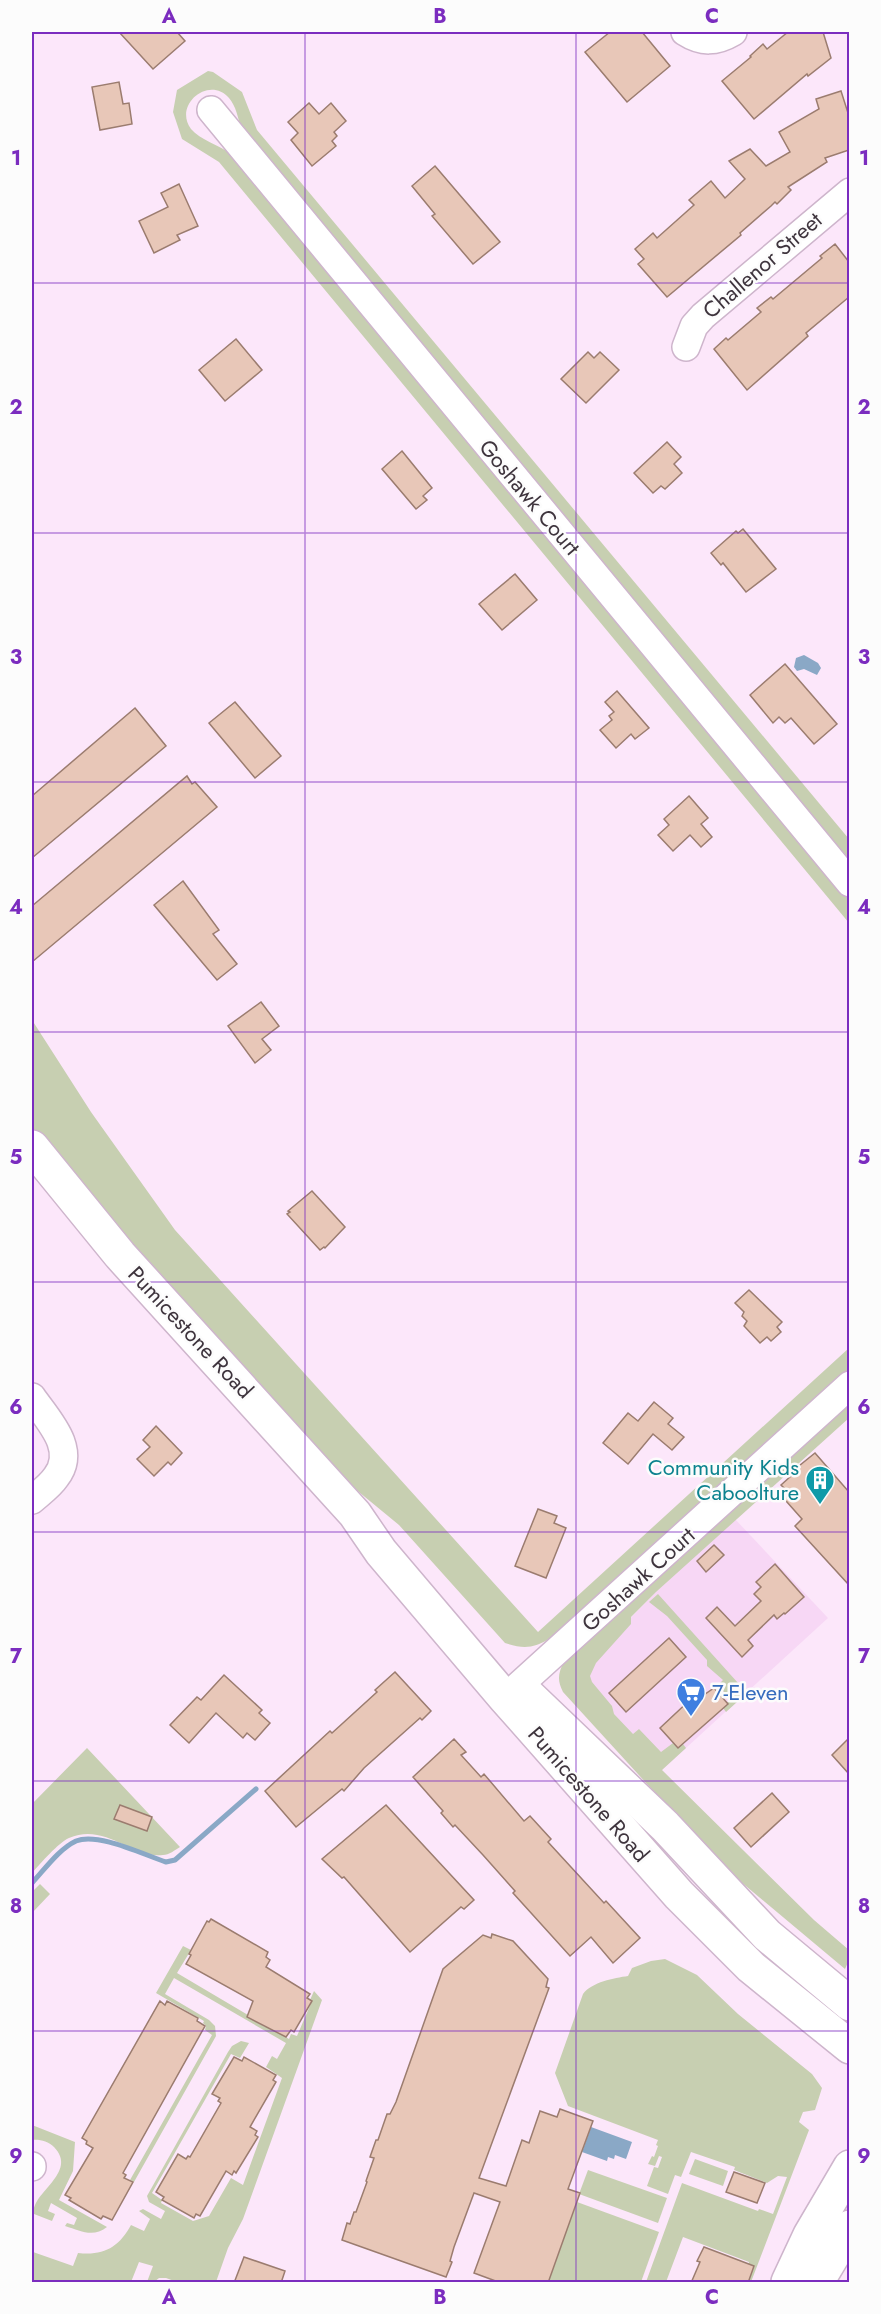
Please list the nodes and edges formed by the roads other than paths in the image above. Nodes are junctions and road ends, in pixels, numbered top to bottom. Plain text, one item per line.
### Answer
1 (684, 32) edge
2 (733, 32) edge
3 (211, 110) dead end
4 (849, 192) edge
5 (686, 347) dead end
6 (849, 883) edge
7 (32, 1147) edge
8 (849, 1385) edge
9 (32, 1397) edge
10 (32, 1500) edge
11 (511, 1692) junction
12 (849, 2004) edge
13 (849, 2047) edge
14 (849, 2167) edge
15 (849, 2227) edge
16 (788, 2283) edge
17 (817, 2283) edge

1 - 2 street
3 - 6 street, Goshawk Court
4 - 5 street, Challenor Street
7 - 11 main road, Pumicestone Road
8 - 11 street, Goshawk Court
9 - 10 street
11 - 12 main road, Pumicestone Road
11 - 13 main road, Pumicestone Road
14 - 16 main road
15 - 17 main road

